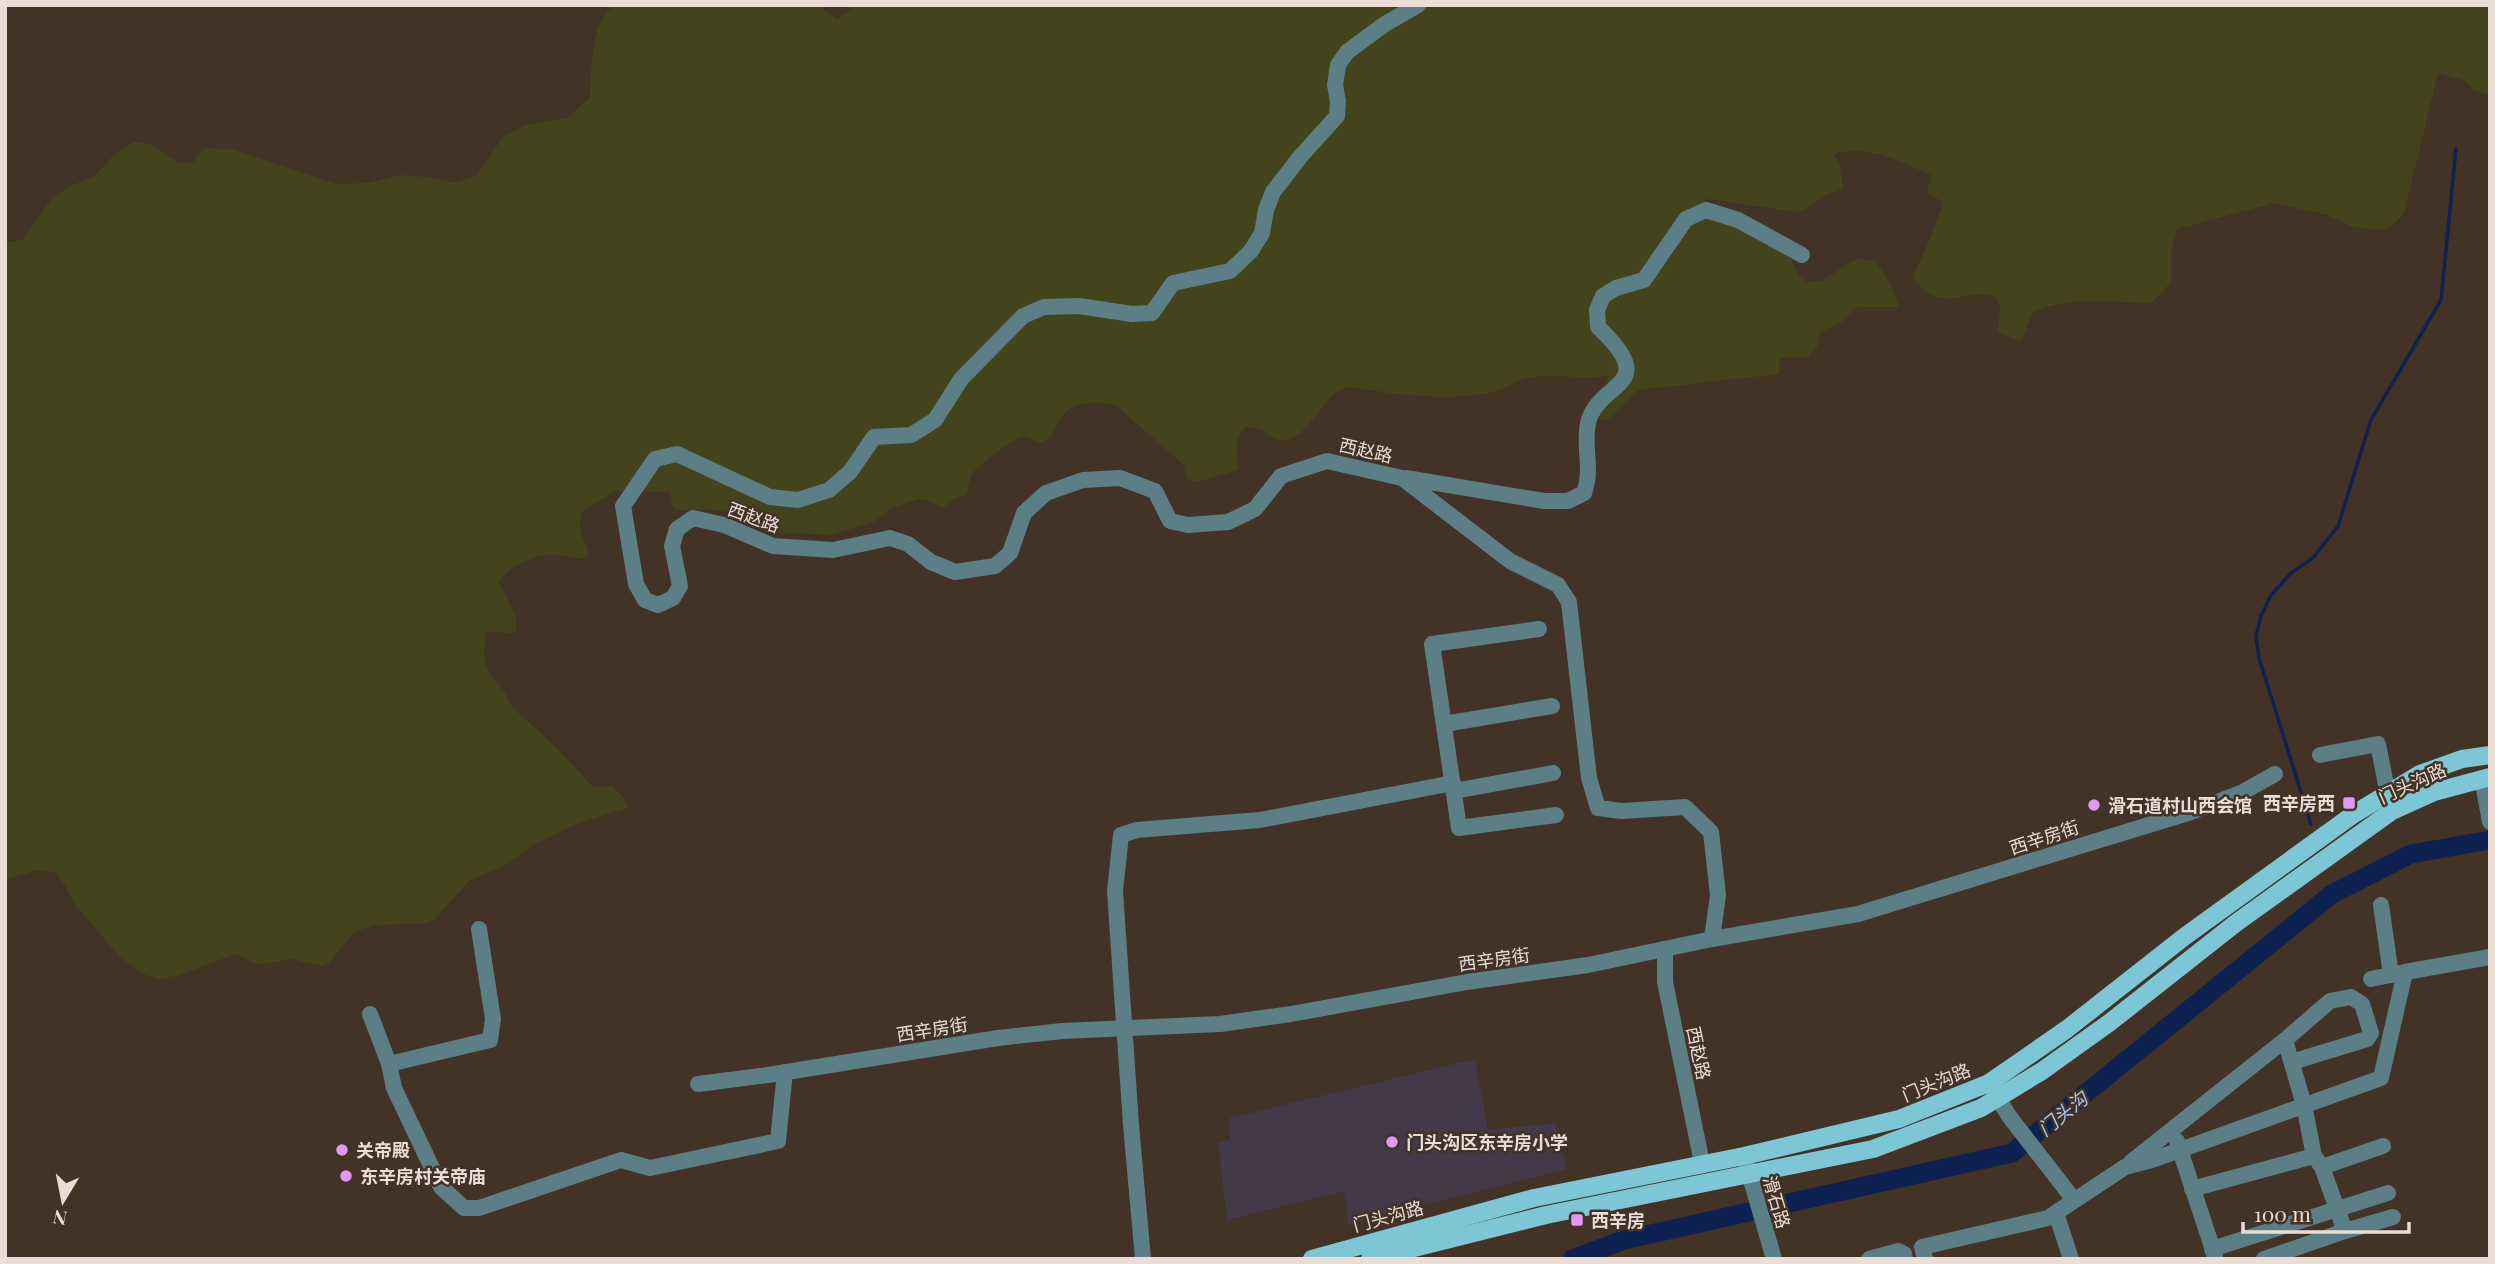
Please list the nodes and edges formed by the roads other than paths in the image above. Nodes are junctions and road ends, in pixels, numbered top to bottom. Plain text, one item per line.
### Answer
1 (1418, 5) edge
2 (1802, 255) dead end
3 (1402, 478) junction
4 (1539, 629) dead end
5 (1552, 706) dead end
6 (1444, 724) junction
7 (2320, 755) dead end
8 (2490, 755) edge
9 (1553, 773) dead end
10 (2275, 774) dead end
11 (2486, 778) edge
12 (1453, 787) junction
13 (2389, 803) junction
14 (1556, 815) dead end
15 (2490, 822) edge
16 (2381, 905) dead end
17 (479, 929) dead end
18 (1712, 939) junction
19 (1665, 949) junction
20 (2490, 957) edge
21 (2398, 974) junction
22 (2371, 979) dead end
23 (370, 1014) dead end
24 (1125, 1029) junction
25 (2286, 1040) junction
26 (2292, 1062) junction
27 (389, 1064) junction
28 (785, 1072) junction
29 (698, 1084) dead end
30 (1994, 1090) junction
31 (2304, 1105) junction
32 (2173, 1129) junction
33 (2383, 1146) dead end
34 (2179, 1150) junction
35 (2318, 1162) junction
36 (1702, 1163) junction
37 (2125, 1167) junction
38 (1749, 1173) junction
39 (2192, 1189) junction
40 (2388, 1193) dead end
41 (2074, 1200) junction
42 (2337, 1208) junction
43 (2056, 1213) junction
44 (2393, 1217) dead end
45 (2345, 1231) junction
46 (2214, 1254) edge
47 (1143, 1259) edge
48 (1312, 1259) edge
49 (1370, 1259) edge
50 (1774, 1259) edge
51 (1869, 1259) edge
52 (1905, 1259) edge
53 (1925, 1259) edge
54 (2071, 1259) edge
55 (2264, 1259) edge

1 - 3 street, 西赵路
2 - 3 street
3 - 18 street, 西赵路
4 - 6 street
5 - 6 street
6 - 12 street
7 - 13 street
8 - 13 main road, 门头沟路
9 - 12 street
10 - 18 street, 西辛房街
11 - 13 main road, 门头沟路
11 - 15 street
12 - 14 street
12 - 24 street
13 - 30 main road, 门头沟路
16 - 21 street
17 - 27 street
18 - 19 street, 西辛房街
19 - 24 street, 西辛房街
19 - 36 street, 西赵路
20 - 21 street
21 - 22 street
21 - 31 street
23 - 27 street
24 - 28 street, 西辛房街
24 - 47 street
25 - 26 street
25 - 26 street
25 - 32 street
26 - 31 street
27 - 28 street
28 - 29 street, 西辛房街
30 - 38 main road, 门头沟路
30 - 41 street
31 - 34 street
31 - 35 street
32 - 34 street
32 - 37 street
33 - 35 street
34 - 37 street
34 - 39 street
35 - 39 street
35 - 42 street
36 - 38 main road, 门头沟路
36 - 48 main road, 门头沟路
37 - 41 street
38 - 49 main road, 门头沟路
38 - 50 street, 滑石路
39 - 46 street
40 - 42 street
41 - 43 street
42 - 45 street
42 - 46 street
43 - 53 street
43 - 54 street
44 - 45 street
45 - 55 street
51 - 52 street

